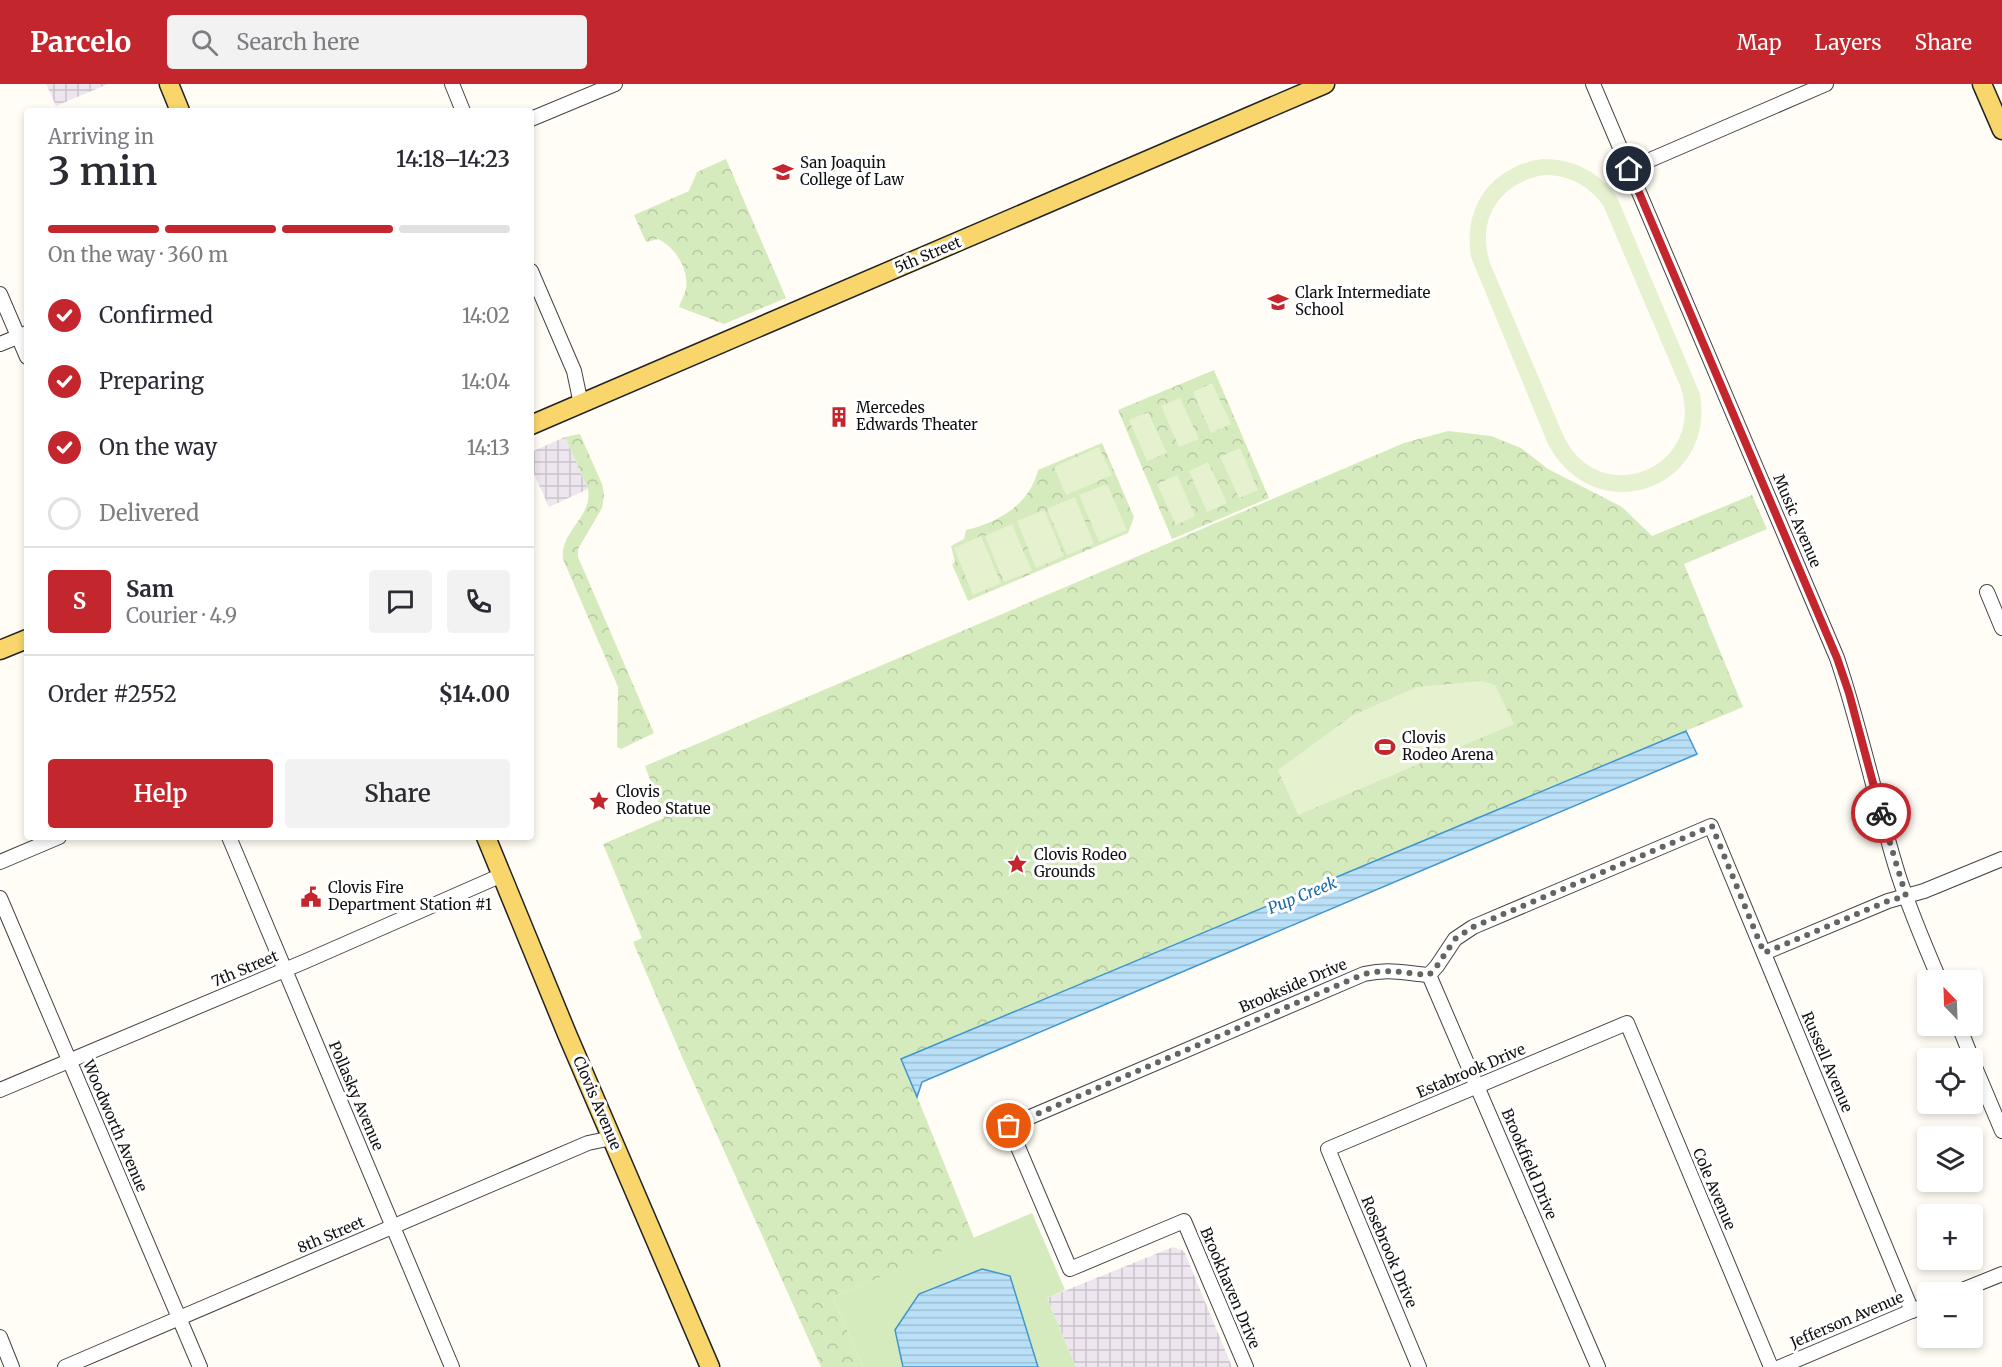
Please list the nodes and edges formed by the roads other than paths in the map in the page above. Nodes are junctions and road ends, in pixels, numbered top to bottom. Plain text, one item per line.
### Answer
1 (168, 84) edge
2 (452, 84) edge
3 (615, 84) edge
4 (1325, 84) edge
5 (1593, 84) edge
6 (1826, 84) edge
7 (1982, 84) edge
8 (179, 108) edge
9 (462, 108) edge
10 (534, 118) edge
11 (2002, 130) edge
12 (1629, 169) junction
13 (534, 278) edge
14 (0, 294) edge
15 (22, 334) edge
16 (0, 344) edge
17 (581, 404) junction
18 (534, 424) edge
19 (1987, 592) dead end
20 (2002, 628) edge
21 (24, 640) edge
22 (0, 650) edge
23 (52, 840) edge
24 (230, 840) edge
25 (487, 840) edge
26 (2002, 860) edge
27 (0, 862) edge
28 (502, 875) junction
29 (1906, 896) junction
30 (0, 898) edge
31 (1764, 953) junction
32 (285, 969) junction
33 (1936, 970) edge
34 (1429, 975) junction
35 (1627, 1023) joint
36 (69, 1060) junction
37 (1983, 1085) edge
38 (1477, 1086) junction
39 (0, 1090) edge
40 (2002, 1131) edge
41 (612, 1138) junction
42 (1328, 1149) joint
43 (1184, 1221) joint
44 (393, 1227) junction
45 (2002, 1274) edge
46 (1982, 1282) edge
47 (1917, 1309) edge
48 (1912, 1311) junction
49 (179, 1318) junction
50 (0, 1337) edge
51 (12, 1367) edge
52 (65, 1367) edge
53 (200, 1367) edge
54 (452, 1367) edge
55 (710, 1367) edge
56 (1246, 1367) edge
57 (1419, 1367) edge
58 (1598, 1367) edge
59 (1771, 1367) edge
60 (1780, 1367) edge

1 - 8 main road
2 - 9 street
3 - 10 street
4 - 17 main road, 5th Street
5 - 12 street, Music Avenue
6 - 12 street
7 - 11 main road
12 - 29 street, Music Avenue
13 - 17 street
14 - 15 street
15 - 16 street
17 - 18 main road, 5th Street
19 - 20 street
21 - 22 main road
23 - 27 street
24 - 32 street, Pollasky Avenue
25 - 28 main road, Clovis Avenue
26 - 29 street
28 - 32 street, 7th Street
28 - 41 main road, Clovis Avenue
29 - 31 street
29 - 33 street, Music Avenue
30 - 36 street, Woodworth Avenue
31 - 34 street, Russell Avenue
31 - 48 street, Russell Avenue
32 - 36 street, 7th Street
32 - 44 street, Pollasky Avenue
34 - 38 street, Brookfield Drive
34 - 43 street, Brookside Drive
35 - 38 street, Estabrook Drive
35 - 59 street, Cole Avenue
36 - 39 street, 7th Street
36 - 49 street, Woodworth Avenue
37 - 40 street
38 - 42 street, Estabrook Drive
38 - 58 street, Brookfield Drive
41 - 44 street, 8th Street
41 - 55 main road, Clovis Avenue
42 - 57 street, Rosebrook Drive
43 - 56 street, Brookhaven Drive
44 - 49 street, 8th Street
44 - 54 street, Pollasky Avenue
45 - 46 street
47 - 48 street, Jefferson Avenue
48 - 60 street, Jefferson Avenue
49 - 52 street, 8th Street
49 - 53 street, Woodworth Avenue
50 - 51 street

